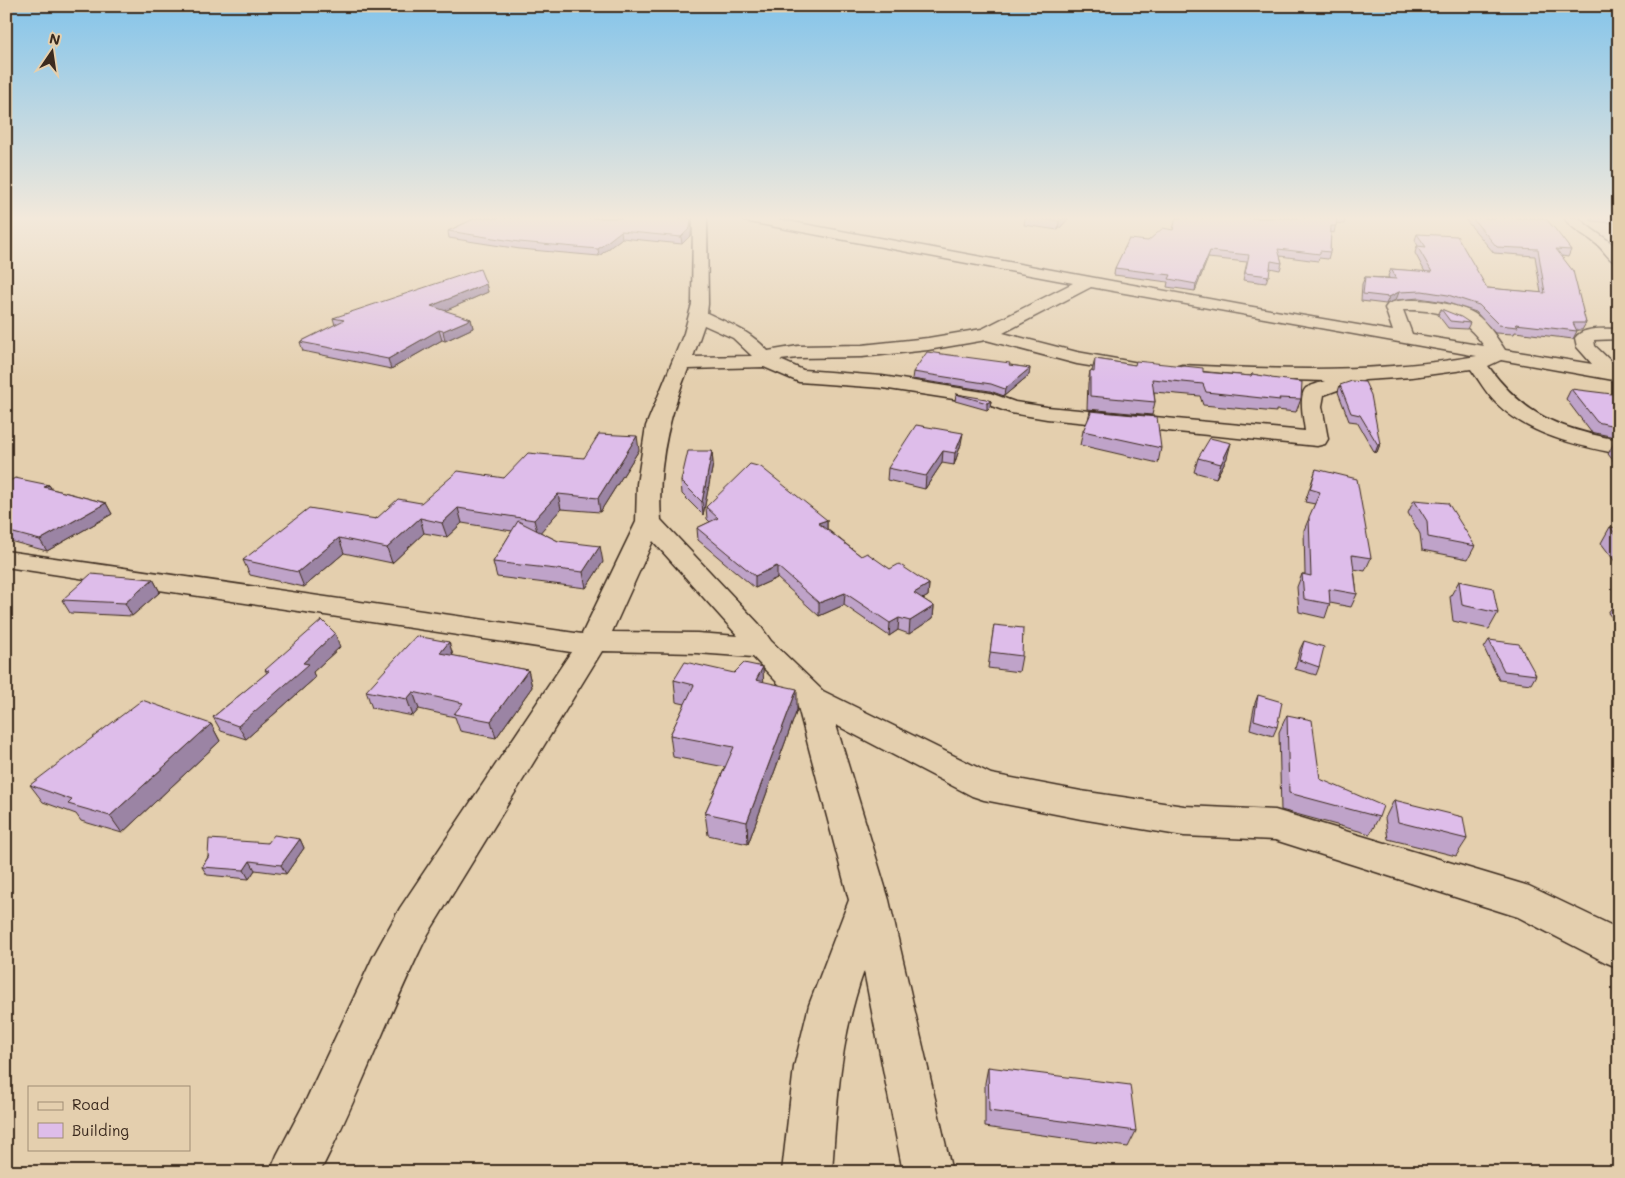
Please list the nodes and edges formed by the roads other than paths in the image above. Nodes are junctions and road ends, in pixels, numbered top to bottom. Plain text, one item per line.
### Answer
1 (700, 273) edge
2 (1043, 273) edge
3 (1090, 281) junction
4 (698, 316) junction
5 (987, 334) junction
6 (1619, 334) edge
7 (1404, 338) junction
8 (1503, 355) junction
9 (764, 359) junction
10 (1476, 362) junction
11 (682, 363) junction
12 (1614, 374) edge
13 (1358, 376) junction
14 (1619, 447) edge
15 (648, 522) junction
16 (6, 559) edge
17 (592, 643) junction
18 (761, 648) junction
19 (812, 699) junction
20 (869, 900) junction
21 (1619, 949) edge
22 (294, 1172) edge
23 (807, 1172) edge
24 (928, 1172) edge

1 - 4 street
2 - 3 street
3 - 5 street
3 - 7 street
4 - 9 street
4 - 11 street
5 - 9 street
5 - 13 street
6 - 12 street
7 - 8 street
7 - 8 street
8 - 10 street
8 - 12 street
9 - 11 street
9 - 13 street
10 - 13 street
10 - 14 street
11 - 15 street
15 - 17 street
15 - 18 street
16 - 17 street
17 - 18 street
17 - 22 street
18 - 19 street
19 - 20 street
19 - 21 street
20 - 23 street
20 - 24 street

